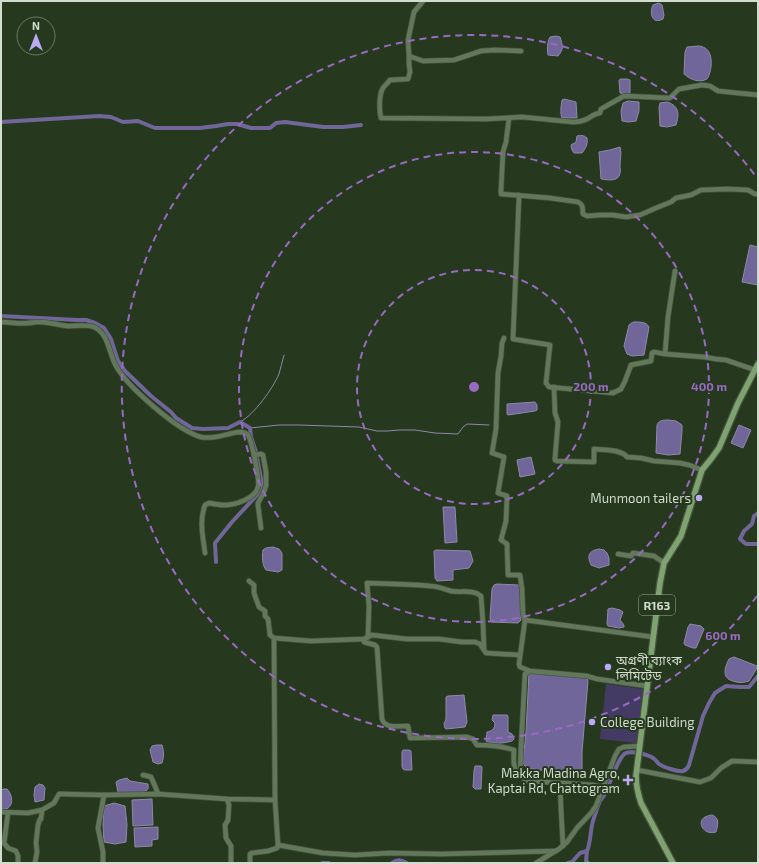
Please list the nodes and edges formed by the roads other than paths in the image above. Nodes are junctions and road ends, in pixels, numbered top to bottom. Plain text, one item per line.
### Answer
1 (423, 1) edge
2 (521, 50) dead end
3 (409, 56) junction
4 (758, 96) edge
5 (509, 118) junction
6 (758, 194) edge
7 (518, 195) junction
8 (675, 271) dead end
9 (1, 322) edge
10 (504, 338) dead end
11 (665, 354) junction
12 (758, 364) edge
13 (755, 370) junction
14 (554, 387) junction
15 (254, 455) junction
16 (702, 470) junction
17 (261, 528) dead end
18 (205, 553) dead end
19 (618, 554) dead end
20 (664, 563) junction
21 (249, 581) dead end
22 (525, 620) junction
23 (653, 637) junction
24 (274, 638) junction
25 (366, 638) junction
26 (484, 651) junction
27 (520, 655) junction
28 (530, 671) junction
29 (647, 686) junction
30 (640, 747) junction
31 (758, 762) edge
32 (637, 770) junction
33 (142, 775) dead end
34 (520, 777) junction
35 (560, 783) junction
36 (602, 787) junction
37 (158, 794) junction
38 (104, 795) junction
39 (227, 799) junction
40 (275, 800) junction
41 (42, 810) junction
42 (1, 812) edge
43 (8, 813) junction
44 (278, 845) junction
45 (563, 846) junction
46 (556, 851) junction
47 (18, 863) edge
48 (35, 863) edge
49 (103, 863) edge
50 (231, 863) edge
51 (250, 863) edge
52 (536, 863) edge
53 (673, 863) edge

1 - 3 street
2 - 3 street
3 - 5 street
4 - 5 street
5 - 7 street
6 - 7 street
7 - 14 street
8 - 11 street
9 - 15 street
10 - 22 street
11 - 13 street
11 - 14 street
12 - 13 main road, R163
13 - 16 main road, R163
14 - 16 street
15 - 17 street
15 - 18 street
16 - 20 main road, R163
19 - 20 street
20 - 23 main road, R163
21 - 24 street
22 - 23 street
22 - 27 street
23 - 29 main road, R163
24 - 25 street
24 - 40 street
25 - 26 street
25 - 26 street
25 - 34 street
26 - 27 street
27 - 28 street
28 - 29 street
28 - 34 street
29 - 30 main road, R163
30 - 32 main road, R163
30 - 36 street
31 - 32 street
32 - 53 main road, R163
33 - 37 street
34 - 35 street
35 - 36 street
35 - 45 street
36 - 45 street
37 - 38 street
37 - 39 street
38 - 41 street
38 - 49 street
39 - 40 street
39 - 50 street
40 - 44 street
41 - 43 street
41 - 48 street
42 - 43 street
43 - 47 street
44 - 46 street
44 - 51 street
45 - 46 street
46 - 52 street

